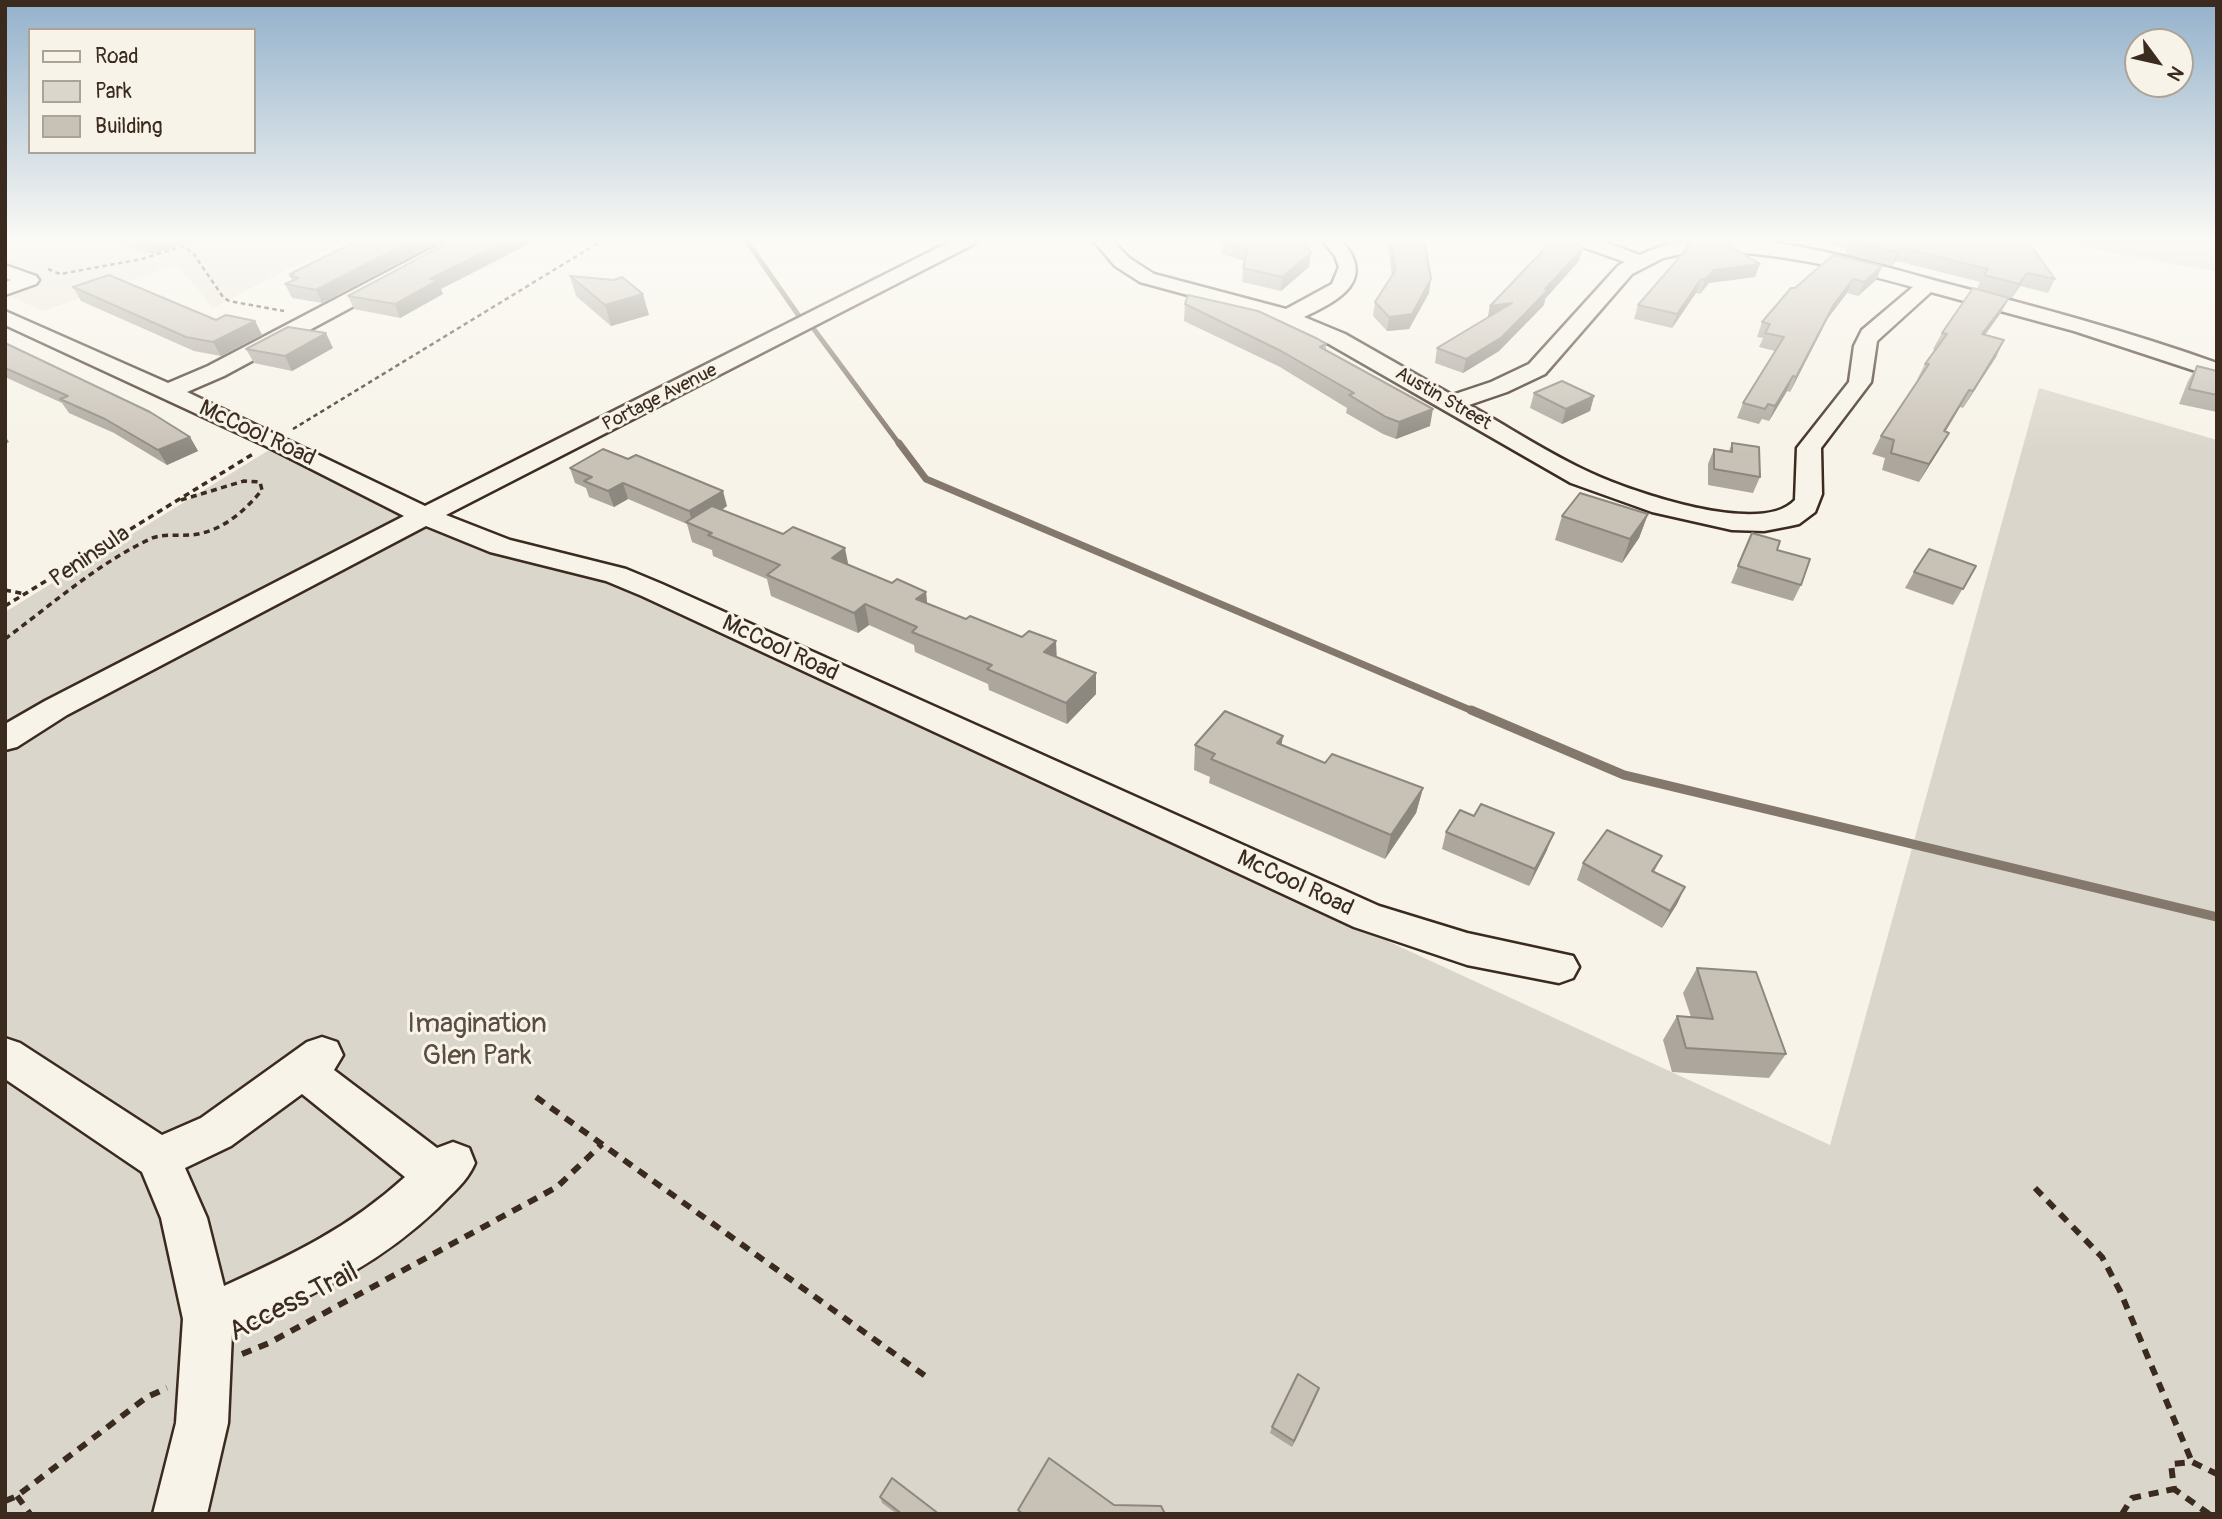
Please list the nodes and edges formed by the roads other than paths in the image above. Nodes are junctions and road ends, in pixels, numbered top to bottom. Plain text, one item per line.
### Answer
1 (329, 311) edge
2 (829, 311) edge
3 (1266, 311) edge
4 (1301, 311) edge
5 (1589, 311) edge
6 (1897, 311) edge
7 (2025, 311) edge
8 (1288, 317) junction
9 (11, 324) edge
10 (2217, 371) edge
11 (167, 392) junction
12 (1451, 403) junction
13 (427, 517) junction
14 (5, 739) edge
15 (1559, 967) dead end
16 (5, 1056) edge
17 (159, 1158) junction
18 (208, 1319) junction
19 (180, 1514) edge

1 - 11 street
2 - 13 street, Portage Avenue
3 - 8 street, Austin Street
4 - 8 street
5 - 12 street
6 - 12 street, Austin Street
7 - 10 street
8 - 12 street, Austin Street
9 - 11 street, McCool Road
11 - 13 street, McCool Road
13 - 14 street, Portage Avenue
13 - 15 street, McCool Road
16 - 17 street
17 - 18 street
17 - 18 street
18 - 19 street

